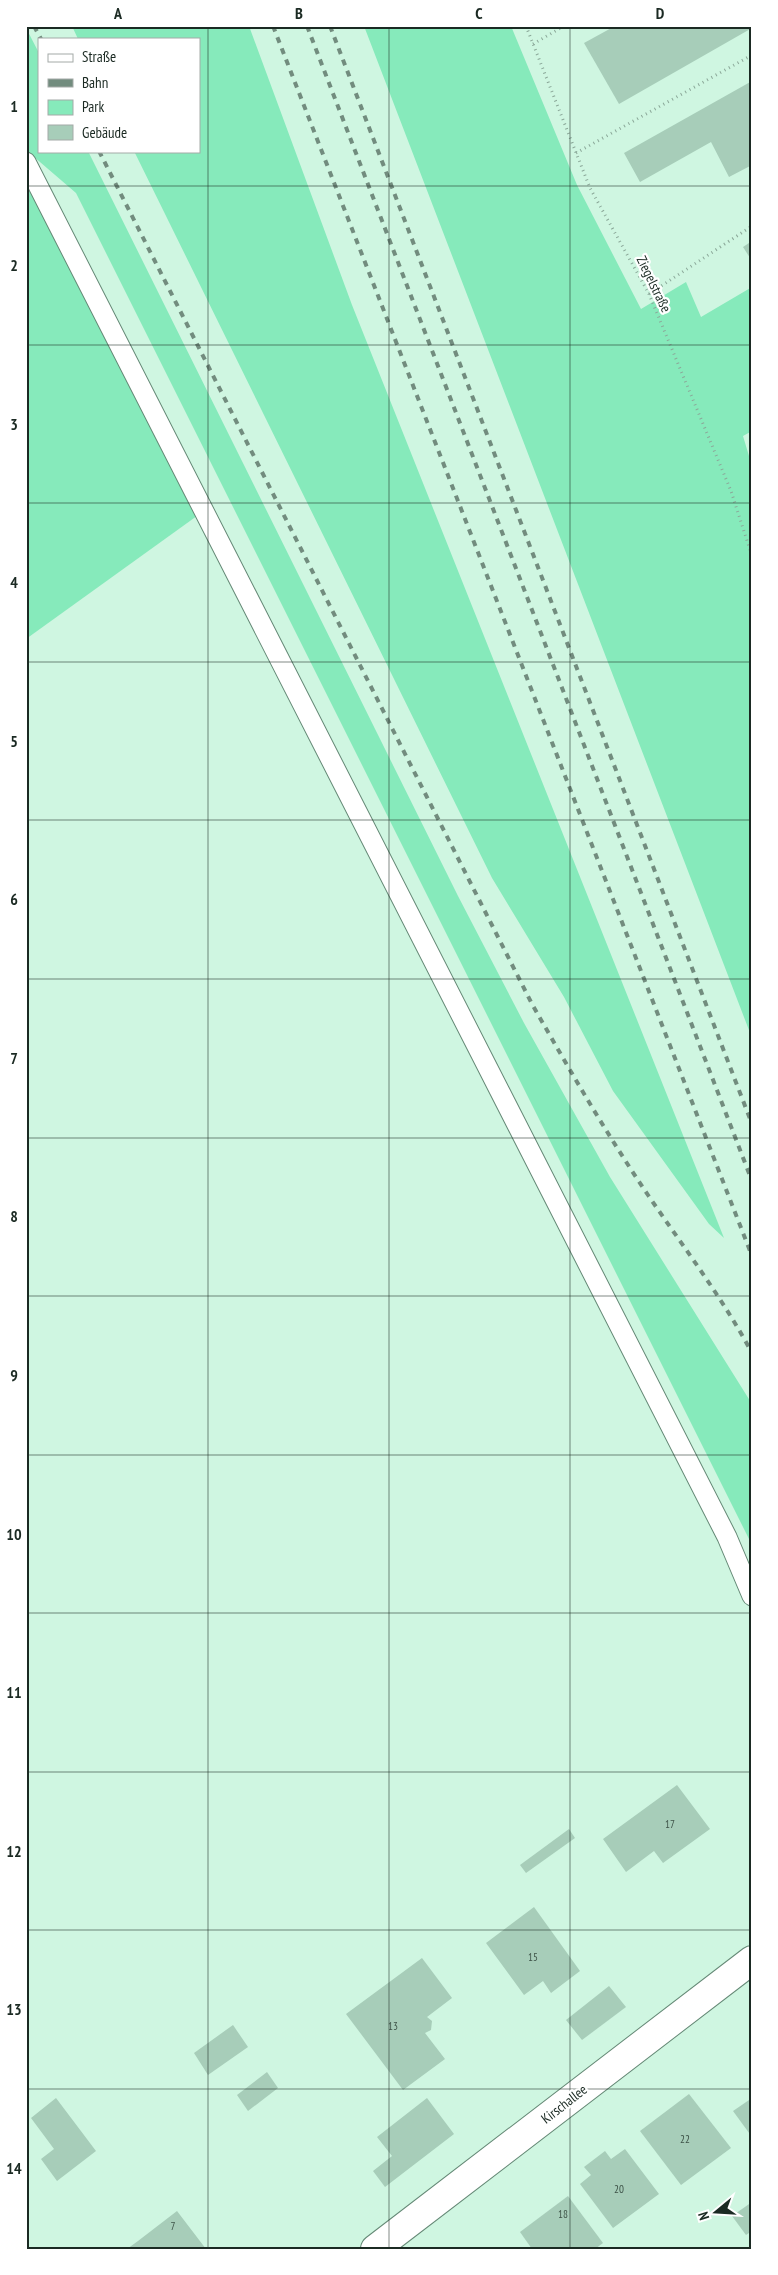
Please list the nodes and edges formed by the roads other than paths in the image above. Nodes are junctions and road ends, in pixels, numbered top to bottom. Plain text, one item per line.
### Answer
1 (26, 162) edge
2 (752, 1596) edge
3 (752, 1960) edge
4 (375, 2249) edge

1 - 2 lane
3 - 4 street, Kirschallee

